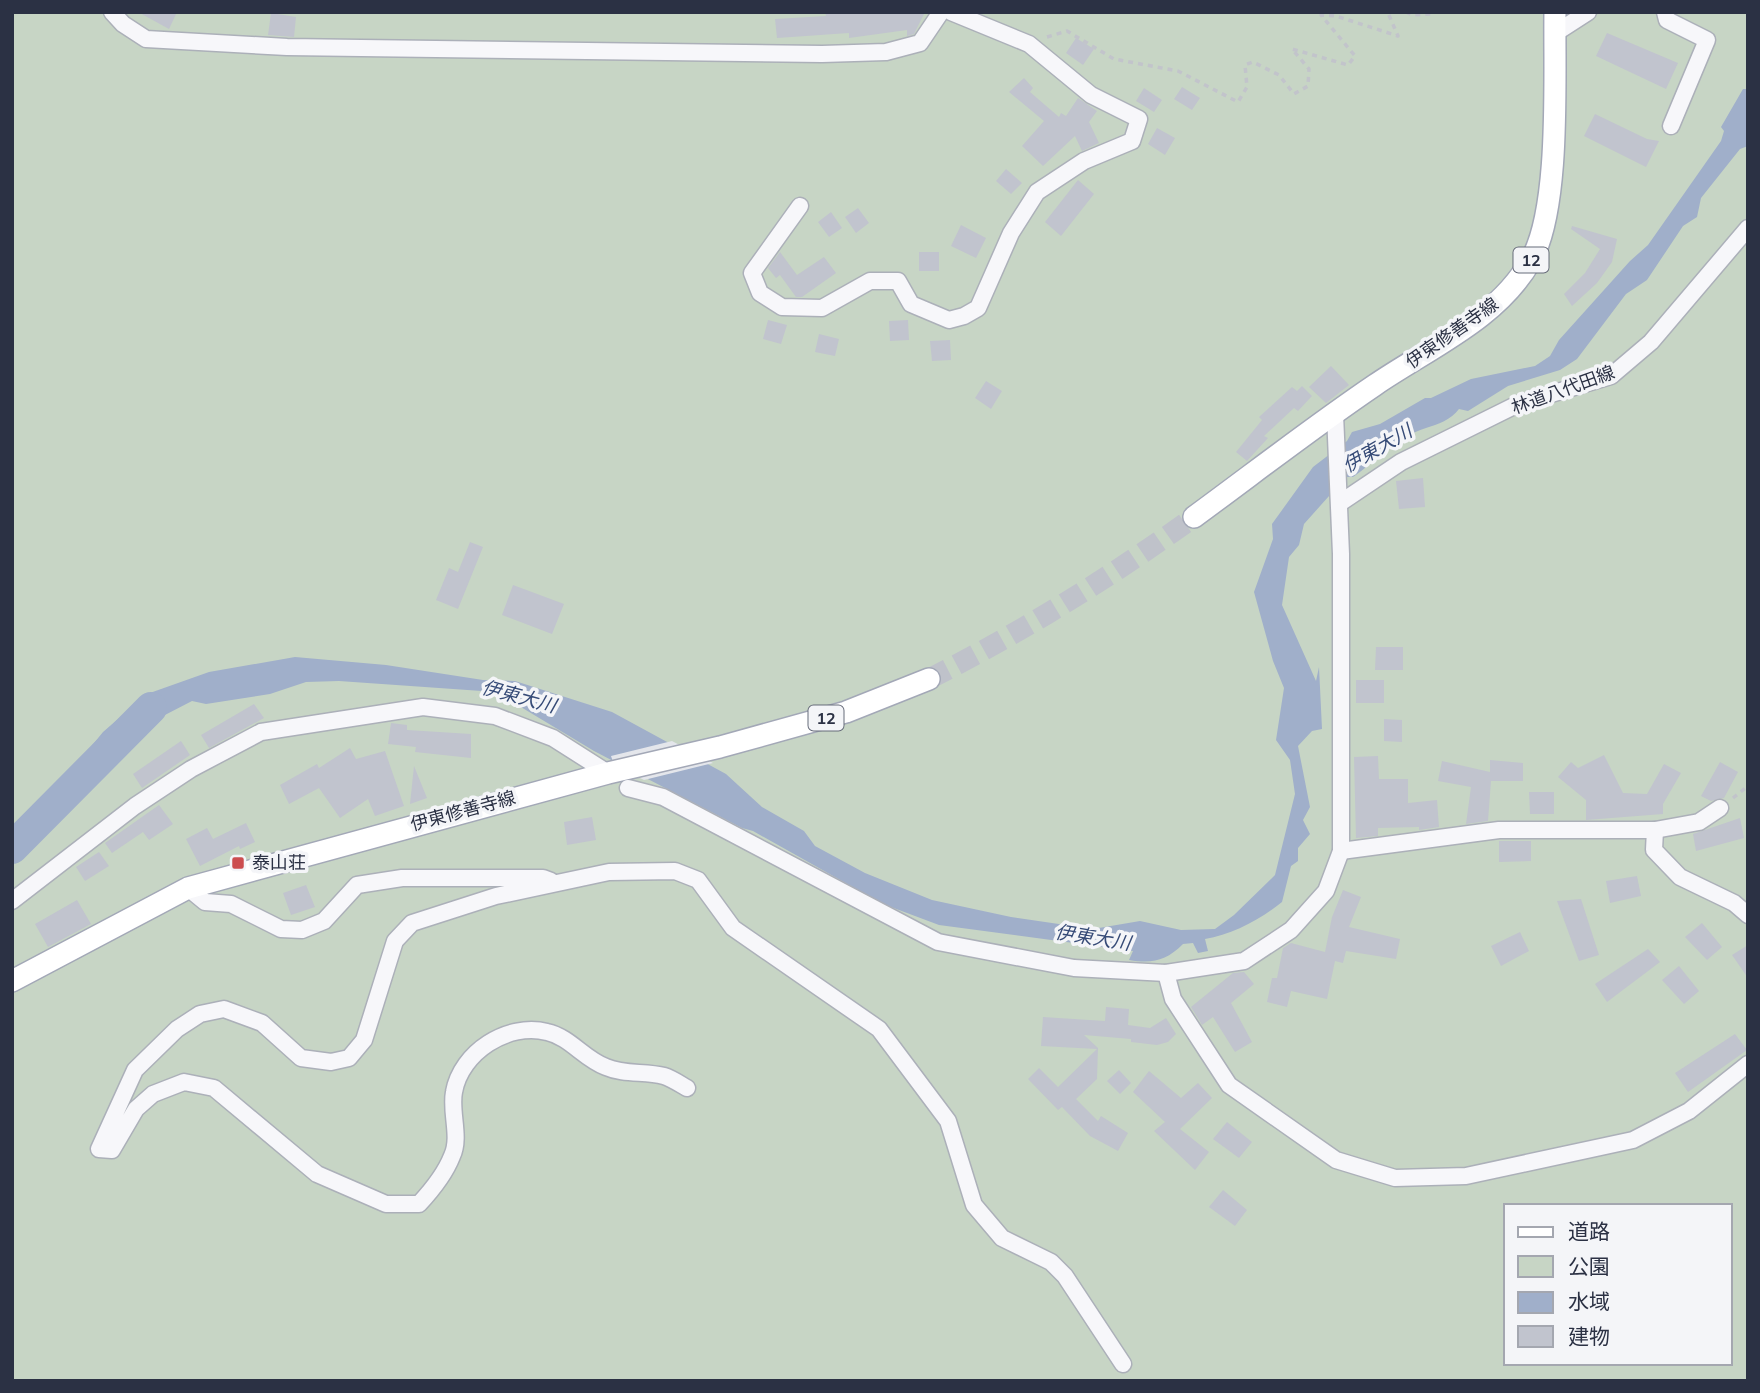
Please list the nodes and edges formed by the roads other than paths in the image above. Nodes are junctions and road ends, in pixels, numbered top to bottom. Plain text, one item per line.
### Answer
1 (112, 12) edge
2 (941, 12) edge
3 (951, 12) edge
4 (1588, 12) edge
5 (1665, 12) edge
6 (1555, 23) edge
7 (1671, 126) dead end
8 (800, 205) dead end
9 (1748, 228) edge
10 (1335, 414) junction
11 (1340, 503) junction
12 (1194, 517) tunnel mouth
13 (929, 680) tunnel mouth
14 (607, 772) junction
15 (631, 777) junction
16 (1720, 808) dead end
17 (1655, 830) junction
18 (1341, 850) junction
19 (559, 884) junction
20 (188, 888) junction
21 (12, 901) edge
22 (1748, 915) edge
23 (1166, 973) junction
24 (12, 981) edge
25 (1748, 1064) edge
26 (687, 1088) dead end
27 (1123, 1364) dead end

1 - 2 street
3 - 8 street
4 - 6 street
5 - 7 street
6 - 10 main road, 伊東修善寺線 / 12
9 - 11 street, 林道八代田線
10 - 11 street
10 - 12 main road, 伊東修善寺線 / 12
11 - 18 street
13 - 15 main road, 伊東修善寺線 / 12
14 - 15 main road, 伊東修善寺線 / 12
14 - 20 main road, 伊東修善寺線 / 12
14 - 21 street
15 - 23 street
16 - 17 street
17 - 18 street
17 - 22 street
18 - 23 street
19 - 20 street
19 - 26 street
19 - 27 street
20 - 24 main road, 伊東修善寺線 / 12
23 - 25 street

